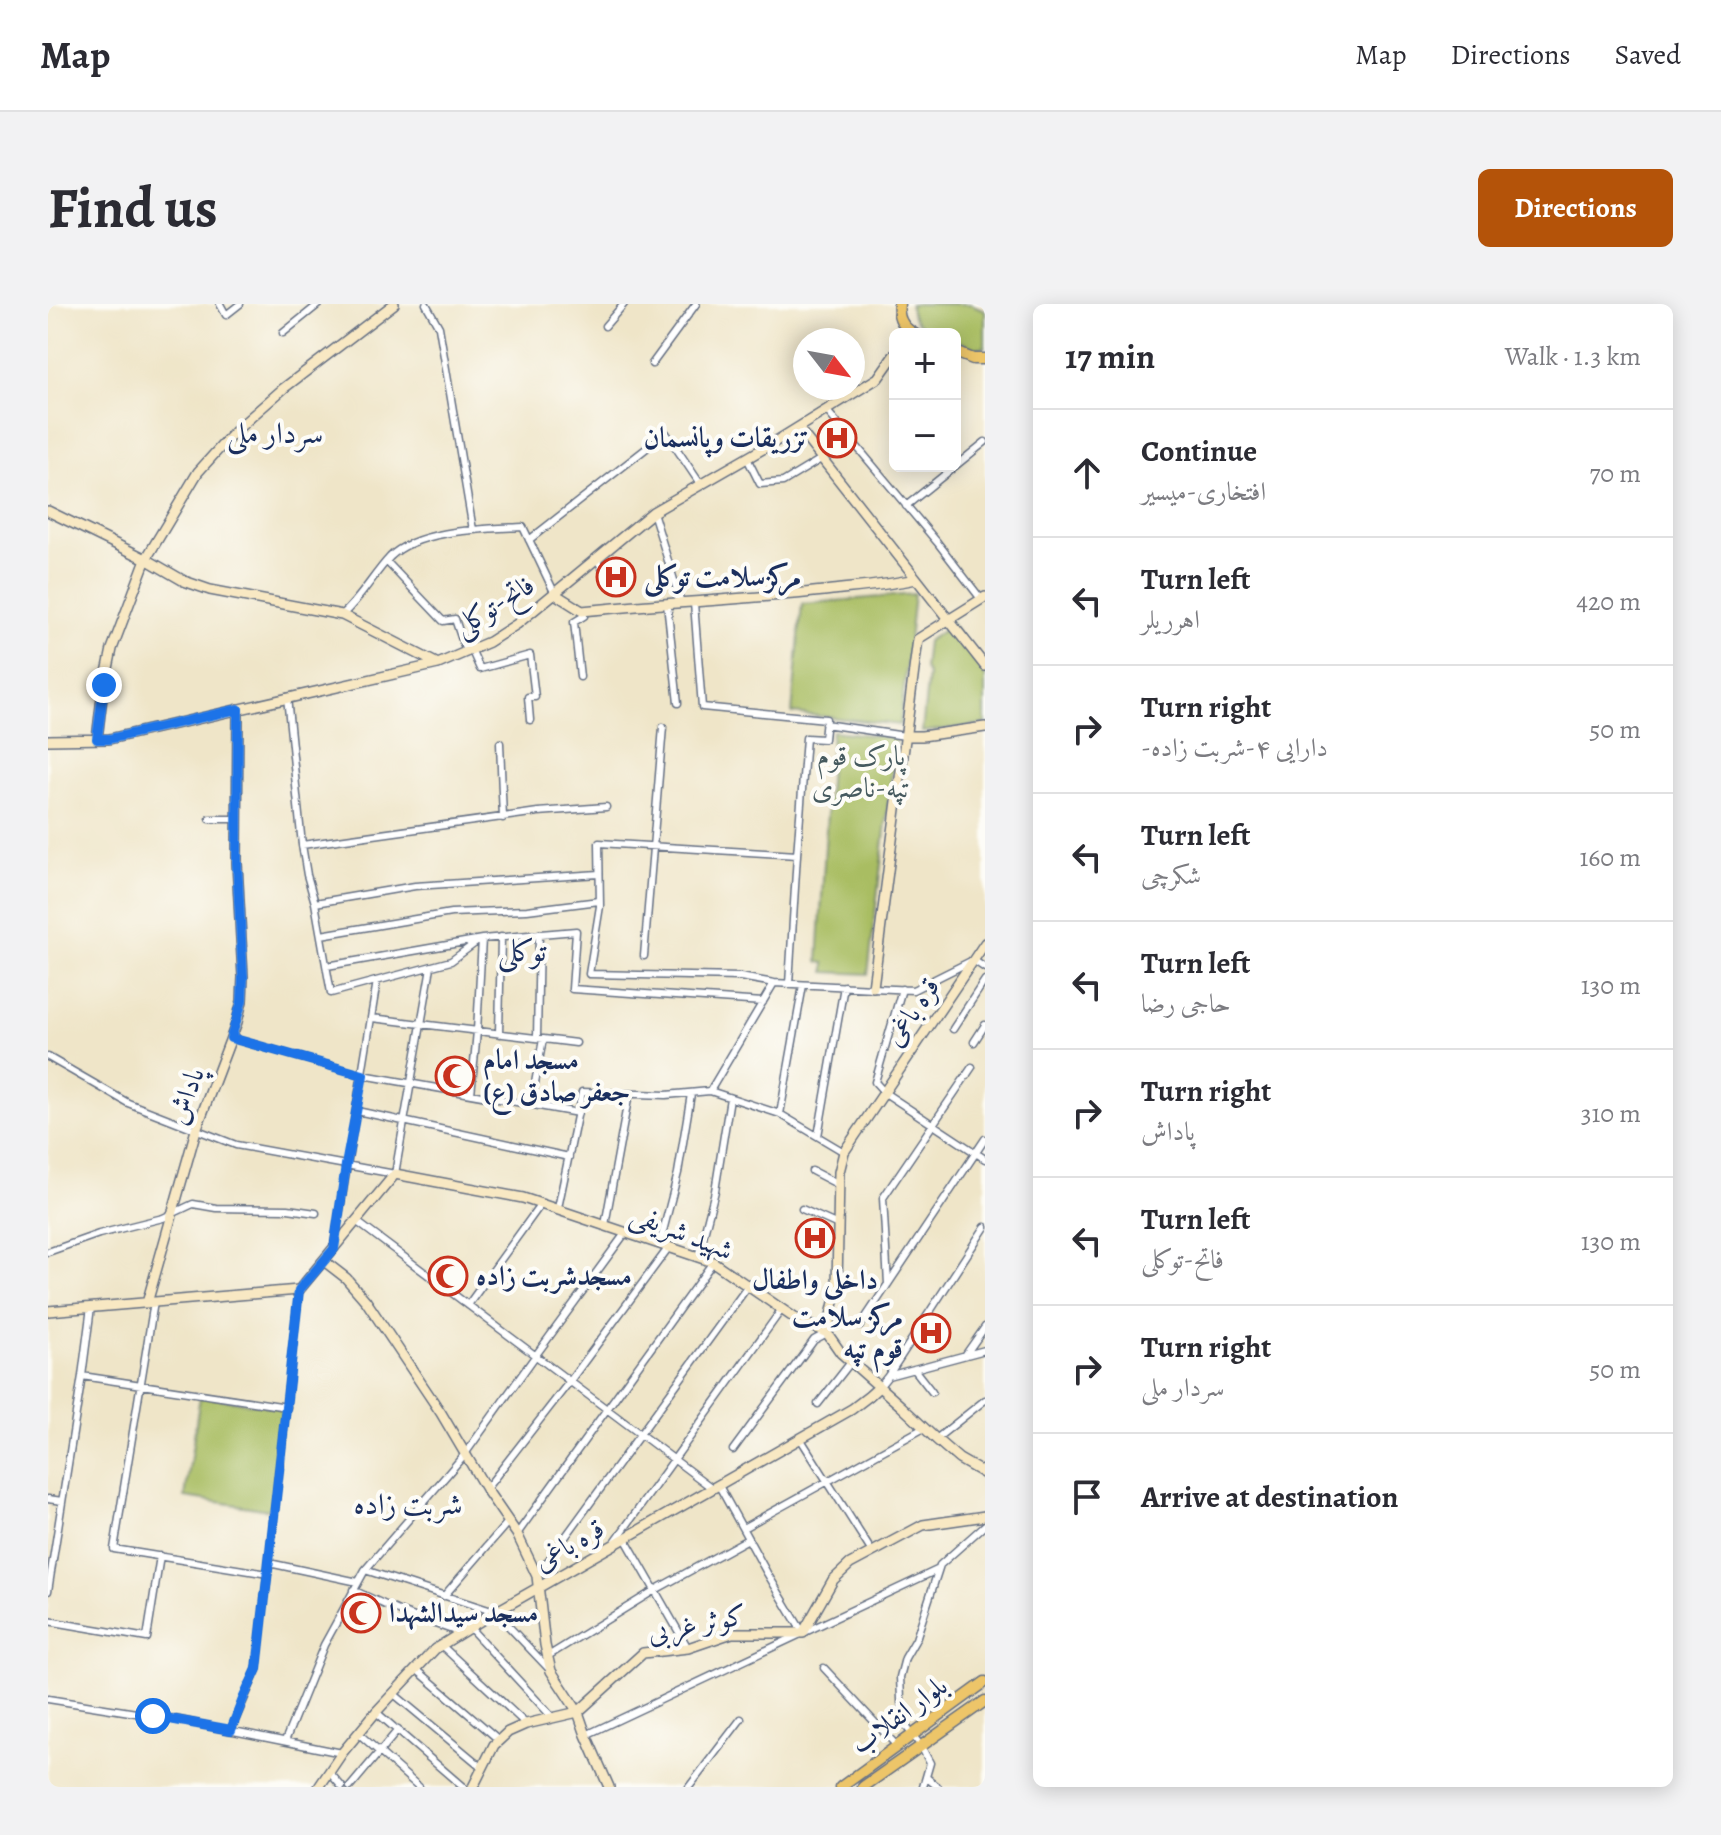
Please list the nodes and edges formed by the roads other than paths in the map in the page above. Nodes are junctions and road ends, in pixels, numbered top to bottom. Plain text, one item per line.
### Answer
1 (220, 304) edge
2 (240, 304) edge
3 (319, 304) edge
4 (394, 304) edge
5 (426, 304) edge
6 (624, 304) edge
7 (696, 304) edge
8 (896, 307) edge
9 (605, 326) dead end
10 (907, 328) edge
11 (283, 333) dead end
12 (961, 354) edge
13 (985, 359) edge
14 (889, 362) edge
15 (652, 364) dead end
16 (827, 411) junction
17 (798, 428) junction
18 (985, 442) edge
19 (747, 458) junction
20 (821, 459) junction
21 (701, 485) junction
22 (906, 506) junction
23 (653, 512) junction
24 (49, 513) edge
25 (473, 530) junction
26 (529, 540) junction
27 (146, 559) junction
28 (597, 559) junction
29 (387, 562) junction
30 (916, 579) junction
31 (611, 584) dead end
32 (555, 594) junction
33 (983, 598) edge
34 (681, 603) junction
35 (694, 603) junction
36 (667, 604) junction
37 (582, 611) junction
38 (342, 615) junction
39 (948, 619) junction
40 (469, 650) junction
41 (438, 664) junction
42 (985, 666) edge
43 (580, 677) dead end
44 (287, 697) junction
45 (678, 703) dead end
46 (238, 709) junction
47 (530, 720) dead end
48 (825, 724) junction
49 (663, 727) dead end
50 (985, 727) edge
51 (905, 736) junction
52 (97, 739) junction
53 (48, 740) edge
54 (500, 743) dead end
55 (606, 807) dead end
56 (503, 818) junction
57 (210, 819) dead end
58 (237, 819) junction
59 (302, 845) junction
60 (653, 846) junction
61 (797, 855) junction
62 (599, 874) junction
63 (599, 901) junction
64 (315, 903) junction
65 (539, 934) junction
66 (321, 935) junction
67 (501, 937) junction
68 (482, 939) junction
69 (985, 943) edge
70 (644, 956) dead end
71 (973, 960) junction
72 (327, 966) junction
73 (431, 967) junction
74 (985, 968) edge
75 (985, 980) edge
76 (377, 981) junction
77 (774, 983) junction
78 (789, 984) junction
79 (803, 985) junction
80 (844, 986) junction
81 (873, 987) junction
82 (902, 989) junction
83 (763, 1002) junction
84 (372, 1018) junction
85 (421, 1024) junction
86 (985, 1025) edge
87 (953, 1029) dead end
88 (477, 1031) junction
89 (499, 1034) junction
90 (231, 1038) junction
91 (540, 1039) junction
92 (974, 1042) dead end
93 (576, 1043) dead end
94 (48, 1057) edge
95 (972, 1067) dead end
96 (363, 1075) junction
97 (410, 1083) junction
98 (710, 1091) junction
99 (885, 1093) junction
100 (471, 1094) junction
101 (629, 1094) junction
102 (691, 1094) junction
103 (730, 1098) junction
104 (531, 1105) junction
105 (357, 1111) junction
106 (578, 1113) junction
107 (780, 1114) junction
108 (403, 1121) junction
109 (933, 1124) junction
110 (196, 1130) junction
111 (818, 1136) junction
112 (985, 1139) edge
113 (844, 1152) junction
114 (976, 1153) junction
115 (569, 1157) junction
116 (985, 1159) edge
117 (346, 1165) junction
118 (812, 1171) dead end
119 (395, 1174) junction
120 (839, 1185) junction
121 (541, 1204) junction
122 (558, 1208) junction
123 (802, 1209) dead end
124 (316, 1213) dead end
125 (171, 1215) junction
126 (356, 1221) junction
127 (605, 1225) junction
128 (838, 1225) junction
129 (985, 1227) edge
130 (626, 1232) junction
131 (665, 1245) junction
132 (334, 1249) junction
133 (48, 1252) edge
134 (698, 1257) junction
135 (324, 1261) junction
136 (713, 1262) junction
137 (888, 1284) junction
138 (748, 1286) junction
139 (299, 1290) junction
140 (150, 1302) junction
141 (468, 1305) junction
142 (91, 1307) junction
143 (782, 1309) junction
144 (48, 1311) edge
145 (860, 1326) dead end
146 (985, 1327) edge
147 (827, 1333) junction
148 (985, 1350) edge
149 (966, 1354) junction
150 (536, 1355) junction
151 (851, 1362) junction
152 (914, 1369) junction
153 (82, 1376) junction
154 (888, 1376) junction
155 (570, 1381) junction
156 (141, 1385) junction
157 (879, 1387) junction
158 (932, 1392) dead end
159 (985, 1400) edge
160 (818, 1404) dead end
161 (287, 1407) junction
162 (608, 1409) junction
163 (924, 1428) junction
164 (640, 1433) junction
165 (800, 1438) junction
166 (936, 1439) junction
167 (733, 1450) dead end
168 (465, 1454) junction
169 (673, 1458) junction
170 (982, 1469) edge
171 (828, 1482) junction
172 (715, 1486) junction
173 (486, 1489) junction
174 (48, 1499) edge
175 (62, 1501) junction
176 (985, 1516) edge
177 (508, 1522) junction
178 (985, 1525) edge
179 (743, 1528) junction
180 (517, 1534) junction
181 (625, 1538) junction
182 (748, 1539) junction
183 (612, 1546) junction
184 (872, 1552) junction
185 (160, 1556) junction
186 (269, 1563) junction
187 (365, 1570) junction
188 (937, 1570) junction
189 (268, 1574) junction
190 (537, 1576) junction
191 (358, 1582) junction
192 (538, 1589) junction
193 (353, 1590) junction
194 (655, 1590) junction
195 (48, 1591) edge
196 (444, 1596) junction
197 (495, 1612) junction
198 (48, 1621) edge
199 (466, 1630) junction
200 (803, 1633) junction
201 (441, 1645) junction
202 (688, 1648) junction
203 (548, 1656) junction
204 (824, 1668) dead end
205 (416, 1669) junction
206 (551, 1671) junction
207 (985, 1682) edge
208 (394, 1694) junction
209 (48, 1699) edge
210 (985, 1701) edge
211 (376, 1712) junction
212 (578, 1712) junction
213 (553, 1718) junction
214 (741, 1719) dead end
215 (526, 1724) junction
216 (231, 1730) junction
217 (398, 1730) junction
218 (358, 1733) junction
219 (586, 1735) junction
220 (913, 1735) junction
221 (499, 1740) junction
222 (285, 1741) junction
223 (897, 1746) junction
224 (921, 1746) junction
225 (380, 1752) junction
226 (342, 1753) junction
227 (483, 1768) junction
228 (330, 1773) junction
229 (926, 1777) junction
230 (319, 1787) edge
231 (342, 1787) edge
232 (350, 1787) edge
233 (419, 1787) edge
234 (463, 1787) edge
235 (473, 1787) edge
236 (609, 1787) edge
237 (689, 1787) edge
238 (841, 1787) edge
239 (864, 1787) edge
240 (923, 1787) edge
241 (938, 1787) edge

1 - 2 street
3 - 11 street
4 - 27 street
5 - 25 street
6 - 9 street
7 - 15 street
8 - 10 main road
12 - 13 main road
14 - 16 street, فاتح-توکلی
16 - 17 street, فاتح-توکلی
16 - 22 street
17 - 19 street, فاتح-توکلی
17 - 20 street
18 - 22 street
19 - 20 street
19 - 21 street, فاتح-توکلی
20 - 30 street
21 - 23 street, فاتح-توکلی
21 - 26 street
22 - 33 street
23 - 28 street, فاتح-توکلی
23 - 34 street
24 - 27 street
25 - 26 street
25 - 29 street
26 - 32 street
27 - 38 street
27 - 52 street
28 - 31 street
28 - 32 street, فاتح-توکلی
29 - 38 street
29 - 40 street
30 - 35 street
30 - 39 street
32 - 37 street
32 - 40 street, فاتح-توکلی
33 - 39 street
34 - 35 street
34 - 36 street
35 - 48 street
36 - 37 street
36 - 45 street
37 - 43 street
38 - 41 street
39 - 42 street
39 - 51 street
40 - 41 street, فاتح-توکلی
40 - 47 street
41 - 44 street, فاتح-توکلی
44 - 46 street, فاتح-توکلی
44 - 59 street
46 - 52 street, فاتح-توکلی
46 - 58 street, پاداش
48 - 51 street
48 - 61 street
49 - 60 street
50 - 51 street
51 - 81 street
52 - 53 street, فاتح-توکلی
54 - 56 street
55 - 56 street
56 - 59 street
57 - 58 street
58 - 90 street, پاداش
59 - 64 street
60 - 61 street
60 - 62 street
60 - 70 street
61 - 78 street
62 - 63 street
62 - 64 street
63 - 66 street
63 - 77 street
64 - 66 street
65 - 67 street
65 - 83 street
65 - 91 street
66 - 72 street
67 - 68 street
67 - 89 street
68 - 72 street
68 - 73 street
68 - 88 street
69 - 71 street, قره باغی
71 - 74 street
71 - 82 street
71 - 99 street, قره باغی
72 - 76 street
73 - 76 street
73 - 85 street
75 - 87 street
76 - 84 street
77 - 78 street
77 - 83 street
78 - 79 street
79 - 80 street
79 - 107 street
80 - 81 street
80 - 111 street
81 - 82 street
82 - 99 street
83 - 98 street
84 - 85 street
84 - 96 street
85 - 88 street
85 - 97 street
86 - 92 street
88 - 89 street
88 - 100 street
89 - 91 street
90 - 96 street
90 - 110 street, پاداش
91 - 93 street
91 - 104 street
94 - 110 street
95 - 109 street
96 - 97 street
96 - 105 street
97 - 100 street
97 - 108 street
98 - 102 street
98 - 103 street
99 - 109 street
99 - 113 street, قره باغی
100 - 104 street
101 - 102 street
101 - 106 street
101 - 127 street
102 - 131 street
103 - 107 street
103 - 134 street
104 - 106 street
105 - 108 street
105 - 117 street
106 - 115 street
107 - 111 street
108 - 115 street
108 - 119 street
109 - 114 street
109 - 137 street
110 - 117 street
110 - 125 street, پاداش
111 - 113 street
112 - 114 street
113 - 120 street, قره باغی
114 - 116 street
114 - 137 street
115 - 122 street
117 - 119 street
117 - 132 street
118 - 120 street
119 - 121 street, شهید شریفى
119 - 126 street
120 - 128 street, قره باغی
121 - 122 street, شهید شریفى
121 - 141 street
122 - 127 street, شهید شریفى
123 - 128 street
124 - 125 street
125 - 133 street
125 - 140 street, پاداش
126 - 132 street
126 - 141 street
127 - 130 street, شهید شریفى
128 - 147 street, قره باغی
129 - 154 street
130 - 131 street, شهید شریفى
130 - 150 street
131 - 134 street, شهید شریفى
131 - 155 street
132 - 135 street
134 - 136 street, شهید شریفى
135 - 139 street
135 - 168 street
136 - 138 street, شهید شریفى
136 - 162 street
137 - 145 street
138 - 143 street, شهید شریفى
138 - 164 street
139 - 140 street
139 - 161 street
140 - 142 street
140 - 156 street
141 - 150 street
142 - 144 street
142 - 153 street
143 - 147 street, شهید شریفى
143 - 169 street
146 - 149 street
147 - 151 street, شهید شریفى
147 - 167 street
148 - 149 street
149 - 152 street
150 - 155 street
150 - 168 street
151 - 157 street, شهید شریفى
151 - 160 street
152 - 154 street
152 - 158 street
153 - 156 street
153 - 175 street
154 - 157 street
155 - 162 street
155 - 173 street
156 - 161 street
156 - 185 street
157 - 163 street, شهید شریفى
157 - 165 street, قره باغی
159 - 166 street
161 - 186 street
162 - 164 street
162 - 180 street
163 - 166 street, شهید شریفى
163 - 171 street
164 - 169 street
164 - 190 street
165 - 171 street
165 - 172 street, قره باغی
166 - 170 street, شهید شریفى
168 - 173 street
168 - 187 street
169 - 172 street
169 - 183 street
171 - 179 street
171 - 184 street
172 - 179 street
172 - 181 street, قره باغی
173 - 177 street
174 - 175 street
175 - 195 street
176 - 184 street
177 - 180 street
177 - 196 street
178 - 188 street
179 - 182 street
180 - 190 street
181 - 183 street, قره باغی
181 - 194 street
182 - 194 street
182 - 200 street
183 - 192 street, قره باغی
184 - 200 street
185 - 189 street
185 - 198 street
186 - 189 street
186 - 191 street
187 - 191 street
187 - 196 street
188 - 200 street
188 - 220 street
189 - 216 street
190 - 192 street
191 - 193 street
192 - 197 street, قره باغی
192 - 203 street
193 - 199 street
193 - 222 street
194 - 202 street
194 - 203 street
196 - 197 street
197 - 199 street, قره باغی
197 - 206 street
199 - 201 street, قره باغی
199 - 213 street
200 - 202 street, کوثر غربی
200 - 219 street
201 - 205 street, قره باغی
201 - 215 street
202 - 212 street, کوثر غربی
203 - 206 street
204 - 223 street
205 - 208 street, قره باغی
205 - 221 street
206 - 212 street
207 - 220 main road, بلوار انقلاب
208 - 211 street, قره باغی
208 - 227 street
209 - 216 street
210 - 224 main road, بلوار انقلاب
211 - 217 street
211 - 218 street, قره باغی
212 - 213 street, کوثر غربی
212 - 219 street
213 - 215 street, کوثر غربی
214 - 237 street
215 - 221 street, کوثر غربی
216 - 222 street
217 - 225 street
217 - 234 street
218 - 225 street
218 - 226 street, قره باغی
219 - 236 street
220 - 223 main road, بلوار انقلاب
220 - 224 street
221 - 227 street, کوثر غربی
222 - 226 street
223 - 238 main road, بلوار انقلاب
224 - 229 street
224 - 239 main road, بلوار انقلاب
225 - 232 street
225 - 233 street
226 - 228 street, قره باغی
227 - 235 street, کوثر غربی
228 - 230 street, قره باغی
228 - 231 street
229 - 240 street
229 - 241 street

